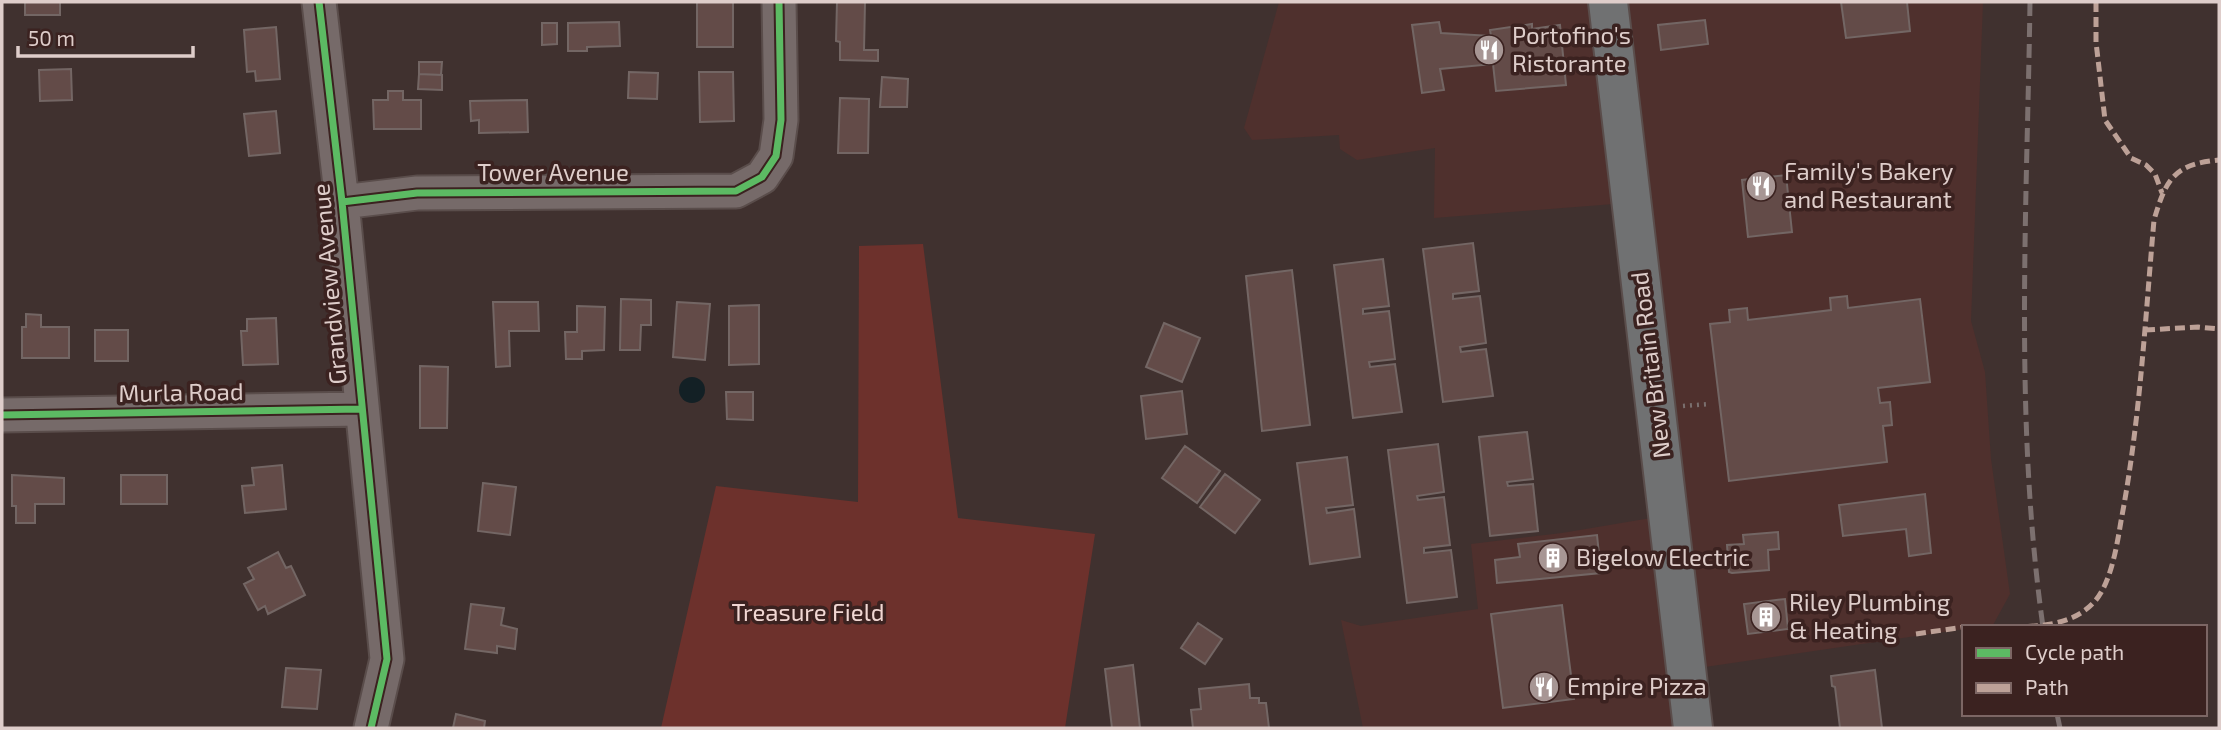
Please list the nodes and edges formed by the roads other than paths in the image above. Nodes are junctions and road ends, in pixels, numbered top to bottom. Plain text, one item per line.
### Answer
1 (319, 2) edge
2 (779, 2) edge
3 (1608, 2) edge
4 (342, 202) junction
5 (362, 409) junction
6 (2, 415) edge
7 (371, 728) edge
8 (1693, 728) edge

1 - 4 street, Grandview Avenue
2 - 4 street, Tower Avenue
3 - 8 main road, New Britain Road
4 - 5 street, Grandview Avenue
5 - 6 street, Murla Road
5 - 7 street, Grandview Avenue

